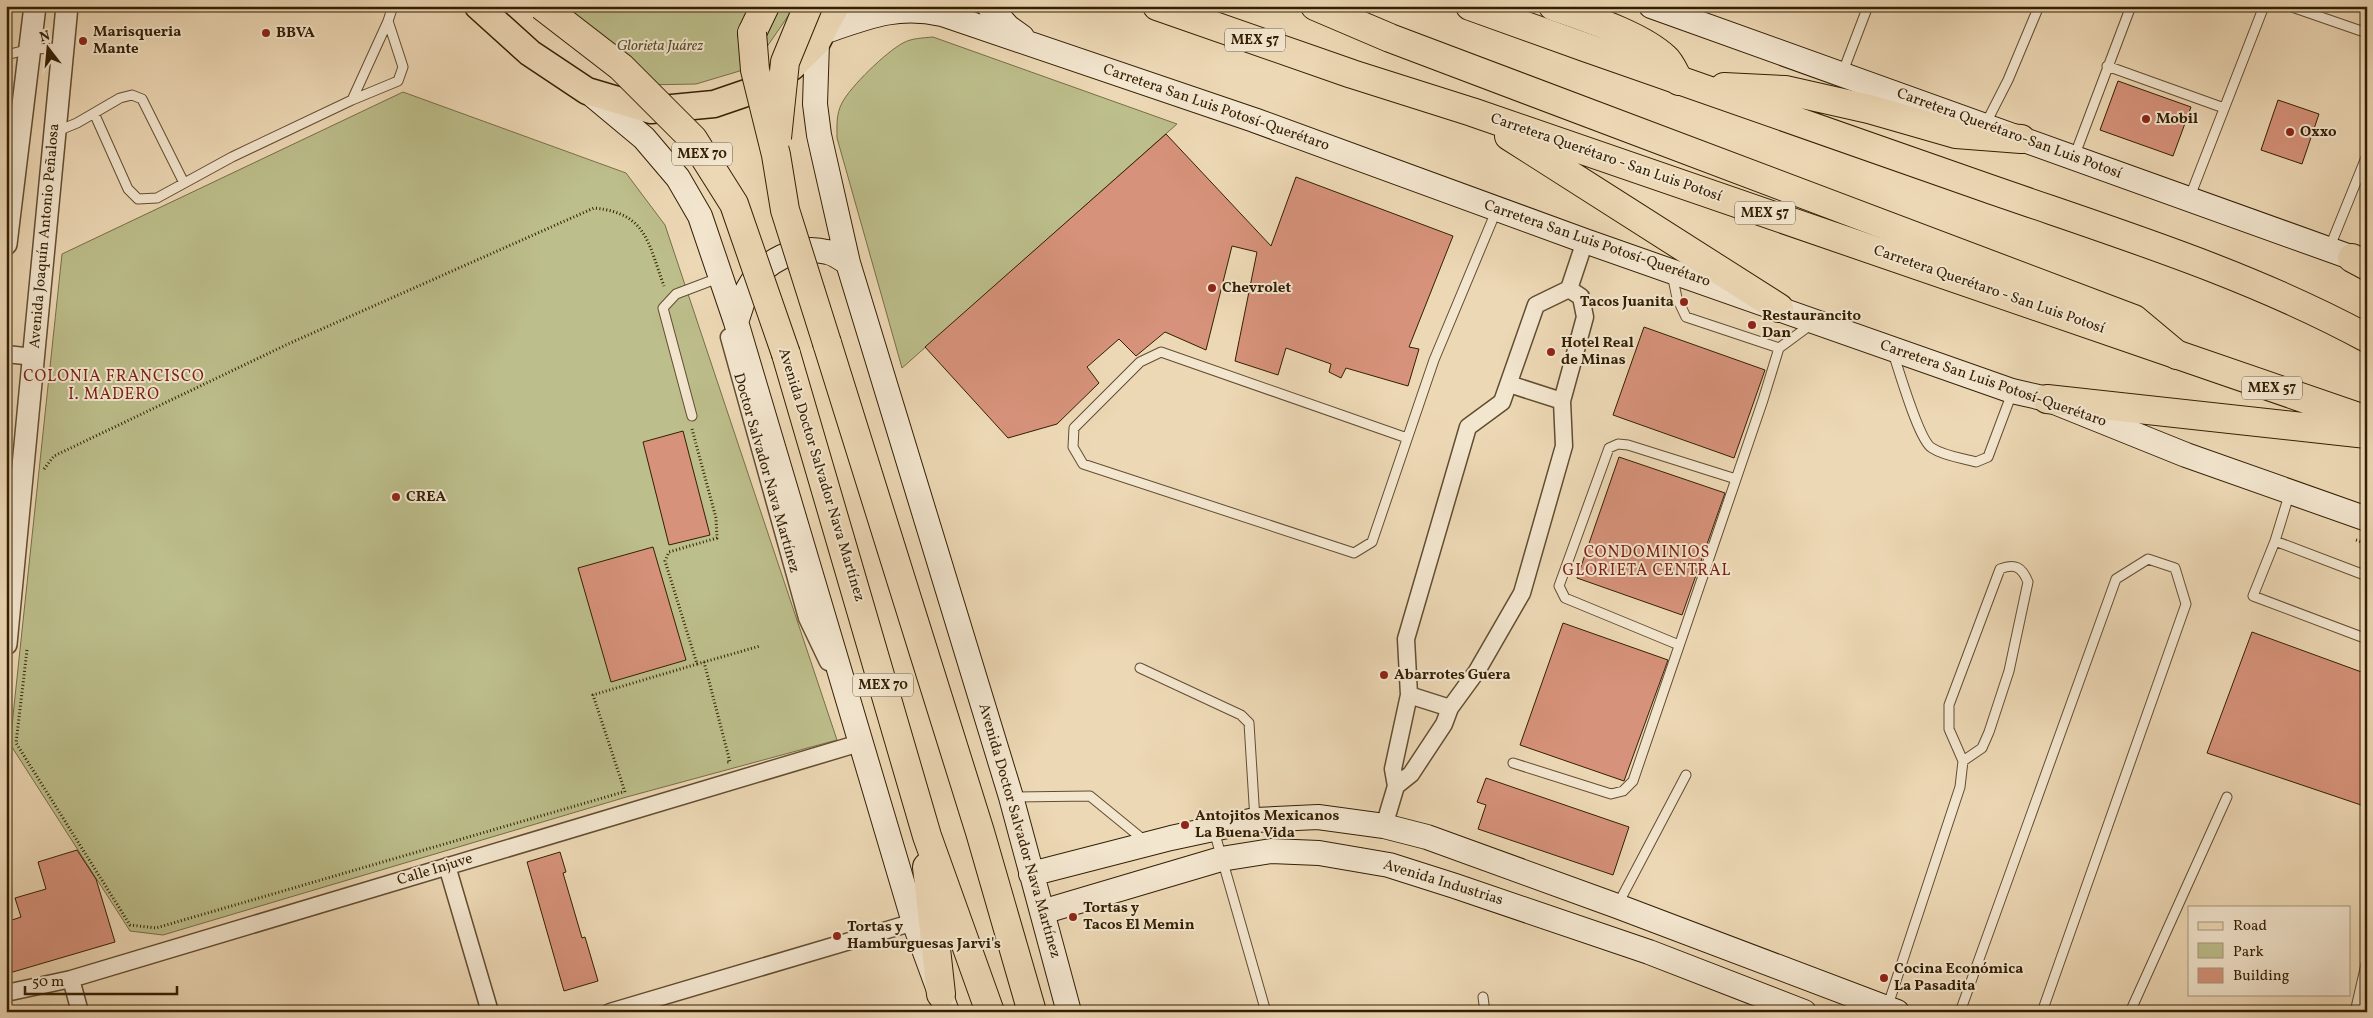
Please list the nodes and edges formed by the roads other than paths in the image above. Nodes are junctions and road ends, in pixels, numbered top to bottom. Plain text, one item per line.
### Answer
1 (35, 6) edge
2 (67, 6) edge
3 (478, 6) edge
4 (542, 6) edge
5 (755, 6) edge
6 (765, 6) edge
7 (808, 6) edge
8 (836, 6) edge
9 (989, 6) edge
10 (1157, 6) edge
11 (1315, 6) edge
12 (1470, 6) edge
13 (1553, 6) edge
14 (1651, 6) edge
15 (1868, 6) edge
16 (2039, 6) edge
17 (2131, 6) edge
18 (2264, 6) edge
19 (2289, 6) edge
20 (392, 9) dead end
21 (388, 21) junction
22 (752, 33) junction
23 (2367, 33) edge
24 (820, 37) junction
25 (1034, 45) junction
26 (63, 48) junction
27 (30, 49) junction
28 (6, 55) edge
29 (2107, 66) junction
30 (1842, 74) junction
31 (1684, 83) junction
32 (587, 90) junction
33 (352, 100) junction
34 (2224, 108) junction
35 (1472, 112) junction
36 (94, 113) junction
37 (1984, 126) junction
38 (55, 132) junction
39 (2021, 139) junction
40 (776, 155) junction
41 (2367, 155) edge
42 (2074, 158) junction
43 (184, 183) junction
44 (2188, 199) junction
45 (1497, 209) junction
46 (1585, 242) junction
47 (6, 244) edge
48 (2354, 259) edge
49 (848, 263) junction
50 (1672, 271) junction
51 (717, 278) junction
52 (1569, 289) junction
53 (1779, 308) junction
54 (1816, 321) junction
55 (730, 323) junction
56 (2367, 338) edge
57 (1778, 348) junction
58 (1891, 348) junction
59 (6, 354) edge
60 (2177, 355) junction
61 (34, 357) junction
62 (1509, 384) junction
63 (2012, 391) junction
64 (2046, 399) junction
65 (1562, 401) junction
66 (2367, 420) edge
67 (692, 421) road end
68 (2367, 434) edge
69 (1407, 438) junction
70 (13, 480) edge
71 (1736, 480) junction
72 (2290, 492) junction
73 (2367, 519) edge
74 (2275, 541) junction
75 (2367, 576) edge
76 (9, 590) edge
77 (2367, 639) edge
78 (6, 644) edge
79 (1679, 646) junction
80 (1140, 668) dead end
81 (1409, 695) junction
82 (1450, 708) junction
83 (860, 732) junction
84 (1963, 761) junction
85 (1513, 763) dead end
86 (1686, 775) dead end
87 (1396, 786) junction
88 (1011, 797) junction
89 (2227, 797) dead end
90 (1255, 820) junction
91 (1384, 826) junction
92 (1214, 828) junction
93 (927, 836) junction
94 (1149, 844) junction
95 (1221, 859) junction
96 (447, 866) junction
97 (1031, 874) junction
98 (1617, 906) junction
99 (1042, 912) junction
100 (1643, 916) junction
101 (1554, 919) junction
102 (914, 922) junction
103 (2367, 960) edge
104 (71, 979) junction
105 (6, 993) edge
106 (1483, 997) dead end
107 (944, 1003) edge
108 (1892, 1010) edge
109 (80, 1012) edge
110 (490, 1012) edge
111 (610, 1012) edge
112 (990, 1012) edge
113 (1032, 1012) edge
114 (1069, 1012) edge
115 (1266, 1012) edge
116 (1485, 1012) edge
117 (1804, 1012) edge
118 (1960, 1012) edge
119 (2042, 1012) edge
120 (2130, 1012) edge
121 (2355, 1012) edge

1 - 27 street
2 - 26 street, Avenida Joaquín Antonio Peñalosa
3 - 32 main road
4 - 93 highway, Avenida Doctor Salvador Nava Martínez / MEX 70, bridge
5 - 22 highway
6 - 22 highway
7 - 40 highway, bridge
8 - 24 main road
9 - 25 main road
10 - 35 highway, Carretera Querétaro - San Luis Potosí / MEX 57
11 - 60 highway
12 - 31 highway
13 - 31 highway
14 - 30 main road, Carretera Querétaro-San Luis Potosí
15 - 30 lane
16 - 37 lane
17 - 29 lane
18 - 34 lane
19 - 23 lane
20 - 21 lane
21 - 33 lane
21 - 33 lane
22 - 40 highway, MEX 70, bridge
24 - 25 main road, Carretera San Luis Potosí-Querétaro
24 - 32 main road
24 - 49 main road, Avenida Doctor Salvador Nava Martínez
25 - 45 main road, Carretera San Luis Potosí-Querétaro
26 - 27 lane
26 - 38 street, Avenida Joaquín Antonio Peñalosa
27 - 28 lane
27 - 47 street
29 - 34 lane
29 - 42 lane
30 - 37 main road, Carretera Querétaro-San Luis Potosí
31 - 39 highway
31 - 56 highway
32 - 51 main road
33 - 43 lane
34 - 44 lane
35 - 53 highway
35 - 60 highway, Carretera Querétaro - San Luis Potosí / MEX 57
36 - 38 lane
36 - 43 lane
36 - 43 lane
37 - 39 main road, Carretera Querétaro-San Luis Potosí
38 - 61 street, Avenida Joaquín Antonio Peñalosa
39 - 42 main road, Carretera Querétaro-San Luis Potosí
40 - 113 highway, MEX 70, bridge
41 - 48 lane
42 - 44 main road, Carretera Querétaro-San Luis Potosí
44 - 48 main road, Carretera Querétaro-San Luis Potosí
45 - 46 main road, Carretera San Luis Potosí-Querétaro
45 - 69 lane
46 - 50 main road, Carretera San Luis Potosí-Querétaro
46 - 52 street
49 - 55 main road
49 - 88 main road, Avenida Doctor Salvador Nava Martínez
50 - 53 main road, Carretera San Luis Potosí-Querétaro
50 - 57 lane
51 - 55 main road
51 - 67 lane
52 - 62 street
52 - 65 street
53 - 54 main road, Carretera San Luis Potosí-Querétaro
54 - 57 lane
54 - 58 main road, Carretera San Luis Potosí-Querétaro
55 - 83 main road
57 - 71 lane
58 - 63 main road, Carretera San Luis Potosí-Querétaro
58 - 63 lane
59 - 61 street
60 - 66 highway, Carretera Querétaro - San Luis Potosí / MEX 57
61 - 70 street, Avenida Joaquín Antonio Peñalosa
62 - 65 street
62 - 81 street
63 - 64 main road, Carretera San Luis Potosí-Querétaro
64 - 68 highway
64 - 72 main road, Carretera San Luis Potosí-Querétaro
65 - 82 street
69 - 69 lane
70 - 76 street, Avenida Joaquín Antonio Peñalosa
71 - 79 lane
71 - 79 lane
72 - 73 main road, Carretera San Luis Potosí-Querétaro
72 - 74 lane
74 - 75 lane
74 - 77 lane
76 - 78 street, Avenida Joaquín Antonio Peñalosa
79 - 85 lane
80 - 90 lane
81 - 82 street
81 - 87 street
82 - 87 street
83 - 96 street, Calle Injuve
83 - 102 main road
84 - 84 lane
84 - 108 lane
86 - 98 lane
87 - 91 street
88 - 94 lane
88 - 97 main road, Avenida Doctor Salvador Nava Martínez
89 - 120 lane
90 - 91 main road
90 - 92 main road
91 - 98 main road
92 - 94 main road
92 - 95 lane
93 - 107 highway
93 - 112 highway, Avenida Doctor Salvador Nava Martínez / MEX 70
94 - 97 main road
95 - 99 main road, Avenida Industrias
95 - 101 main road, Avenida Industrias
95 - 115 lane
96 - 104 street, Calle Injuve
96 - 110 street
97 - 99 main road, Avenida Doctor Salvador Nava Martínez
98 - 100 main road
99 - 114 main road, Avenida Doctor Salvador Nava Martínez
100 - 101 main road
100 - 108 main road
101 - 117 main road, Avenida Industrias
102 - 107 main road
102 - 111 street
103 - 121 lane
104 - 105 street, Calle Injuve
104 - 109 street
106 - 116 lane
118 - 119 lane

